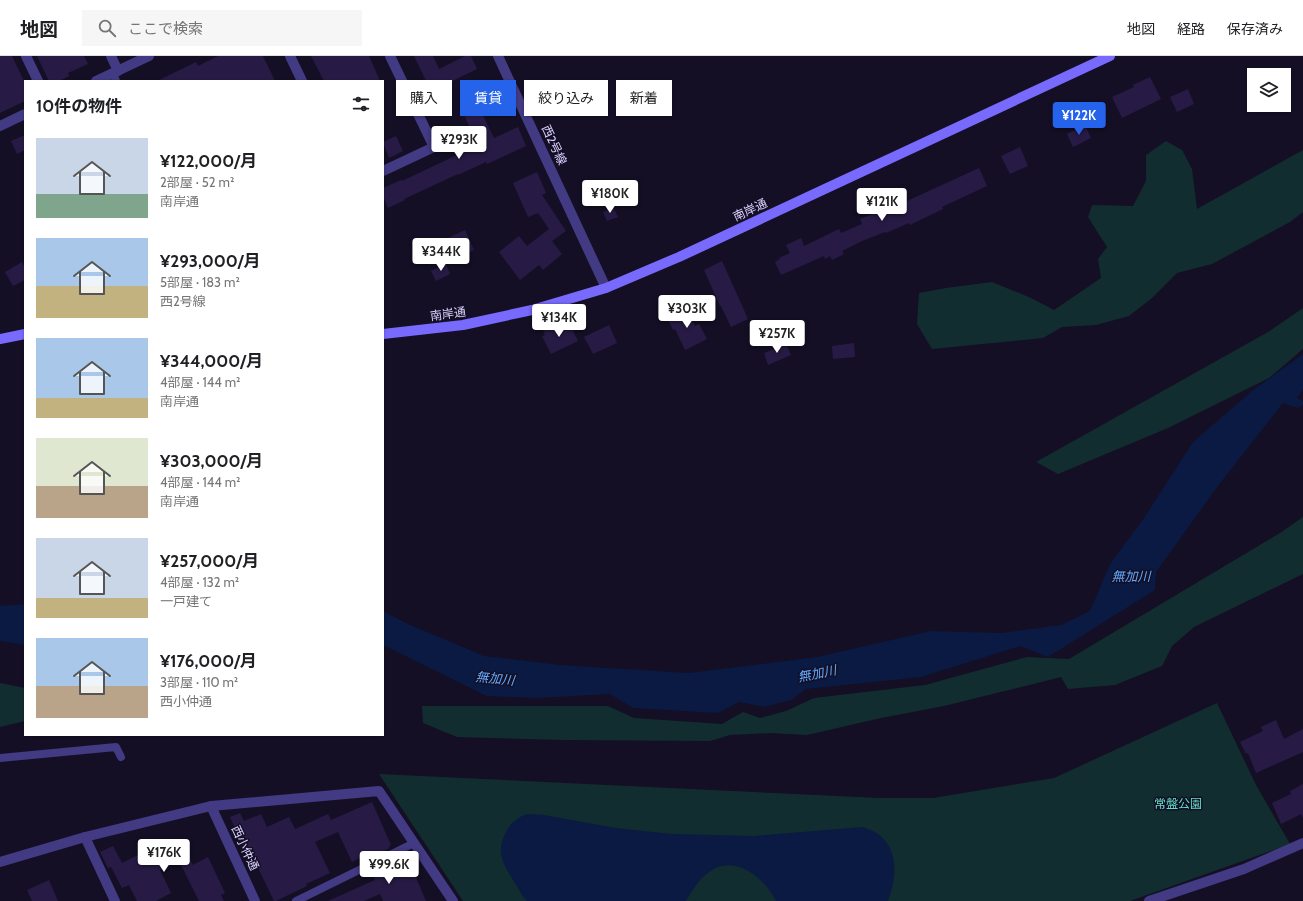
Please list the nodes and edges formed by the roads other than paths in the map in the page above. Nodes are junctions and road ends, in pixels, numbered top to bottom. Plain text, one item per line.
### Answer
1 (26, 56) edge
2 (111, 56) edge
3 (149, 56) edge
4 (290, 56) edge
5 (390, 56) edge
6 (498, 56) edge
7 (1110, 56) edge
8 (116, 75) edge
9 (38, 80) edge
10 (99, 80) edge
11 (302, 80) edge
12 (24, 114) edge
13 (0, 126) edge
14 (384, 171) edge
15 (606, 288) junction
16 (24, 334) edge
17 (384, 334) edge
18 (0, 339) edge
19 (121, 757) dead end
20 (0, 758) edge
21 (211, 806) junction
22 (86, 838) junction
23 (414, 843) junction
24 (1303, 843) edge
25 (0, 862) edge
26 (115, 901) edge
27 (255, 901) edge
28 (296, 901) edge
29 (453, 901) edge
30 (1149, 901) edge

1 - 9 street
2 - 8 street
3 - 8 street
4 - 11 street
5 - 14 street
6 - 15 street, 西2号線
7 - 15 main road, 南岸通
8 - 10 street
12 - 13 street
15 - 17 main road, 南岸通
16 - 18 main road
19 - 20 lane
21 - 22 street
21 - 23 street
21 - 27 street, 西小仲通
22 - 25 street
22 - 26 street
23 - 28 lane
23 - 29 street
24 - 30 street

